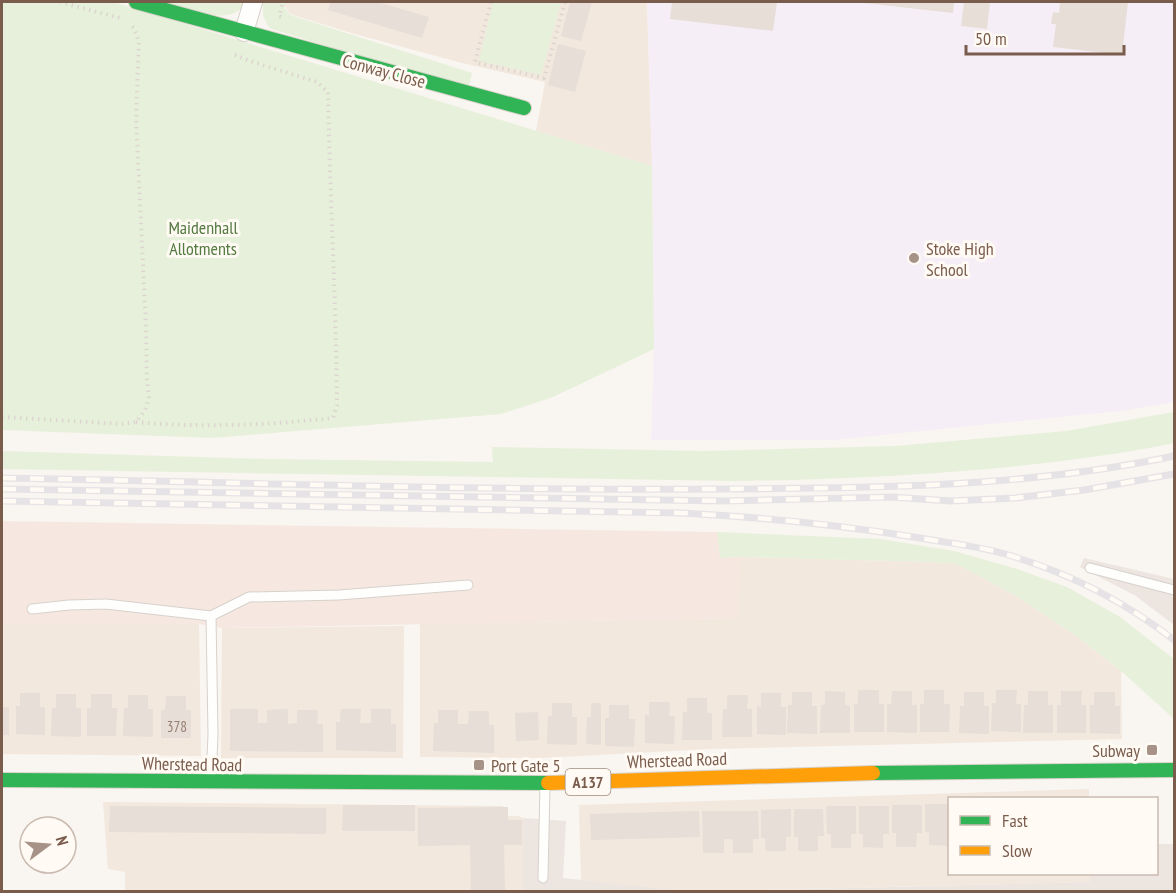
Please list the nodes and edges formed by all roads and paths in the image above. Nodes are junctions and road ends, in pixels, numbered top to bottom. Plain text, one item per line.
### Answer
1 (60, 2) edge
2 (136, 2) edge
3 (253, 2) edge
4 (491, 2) edge
5 (564, 2) edge
6 (134, 21) dead end
7 (129, 23) dead end
8 (244, 32) junction
9 (229, 52) dead end
10 (524, 108) dead end
11 (2, 417) edge
12 (136, 422) junction
13 (1090, 568) dead end
14 (468, 585) dead end
15 (1174, 590) edge
16 (32, 609) dead end
17 (211, 616) junction
18 (1174, 770) edge
19 (2, 780) edge
20 (210, 781) junction
21 (545, 783) junction
22 (543, 878) dead end

1 - 6 path
2 - 8 main road, Conway Close
3 - 8 street
4 - 5 path
7 - 12 path
8 - 10 main road, Conway Close
9 - 12 path
11 - 12 path
13 - 15 lane
14 - 17 lane
16 - 17 lane
17 - 20 lane
18 - 21 main road, Wherstead Road / A137
19 - 20 main road, Wherstead Road / A137
20 - 21 main road, Wherstead Road / A137
21 - 22 lane

